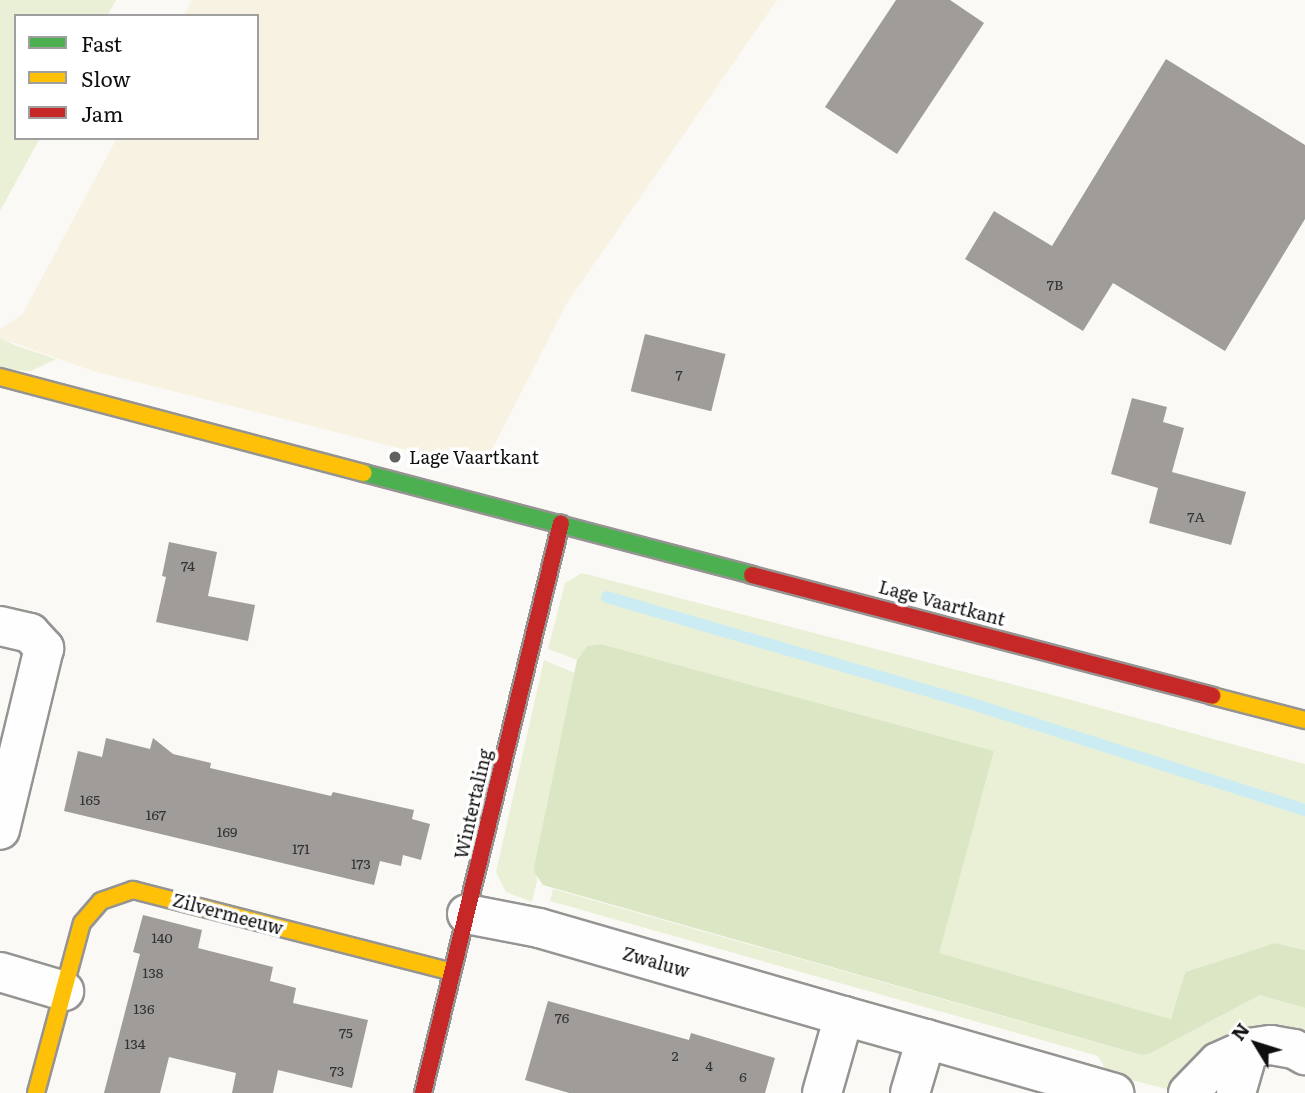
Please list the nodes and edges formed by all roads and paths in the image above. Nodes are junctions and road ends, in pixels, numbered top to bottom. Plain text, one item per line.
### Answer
1 (0, 377) edge
2 (561, 523) junction
3 (0, 626) edge
4 (1305, 720) edge
5 (0, 830) edge
6 (467, 914) junction
7 (0, 972) edge
8 (452, 972) junction
9 (64, 991) junction
10 (844, 1016) junction
11 (926, 1039) junction
12 (1249, 1048) junction
13 (1305, 1055) edge
14 (36, 1093) edge
15 (423, 1093) edge
16 (822, 1093) edge
17 (910, 1093) edge
18 (1114, 1093) edge
19 (1188, 1093) edge
20 (1236, 1093) edge

1 - 2 street, Lage Vaartkant
2 - 4 street, Lage Vaartkant
2 - 6 street, Wintertaling
3 - 5 street
6 - 8 street, Wintertaling
6 - 10 street, Zwaluw
7 - 9 street
8 - 9 street, Zilvermeeuw
8 - 15 street, Wintertaling
9 - 14 street, Zilvermeeuw
10 - 11 street, Zwaluw
10 - 16 street
11 - 17 street
11 - 18 street
12 - 13 street
12 - 19 street
12 - 20 street

